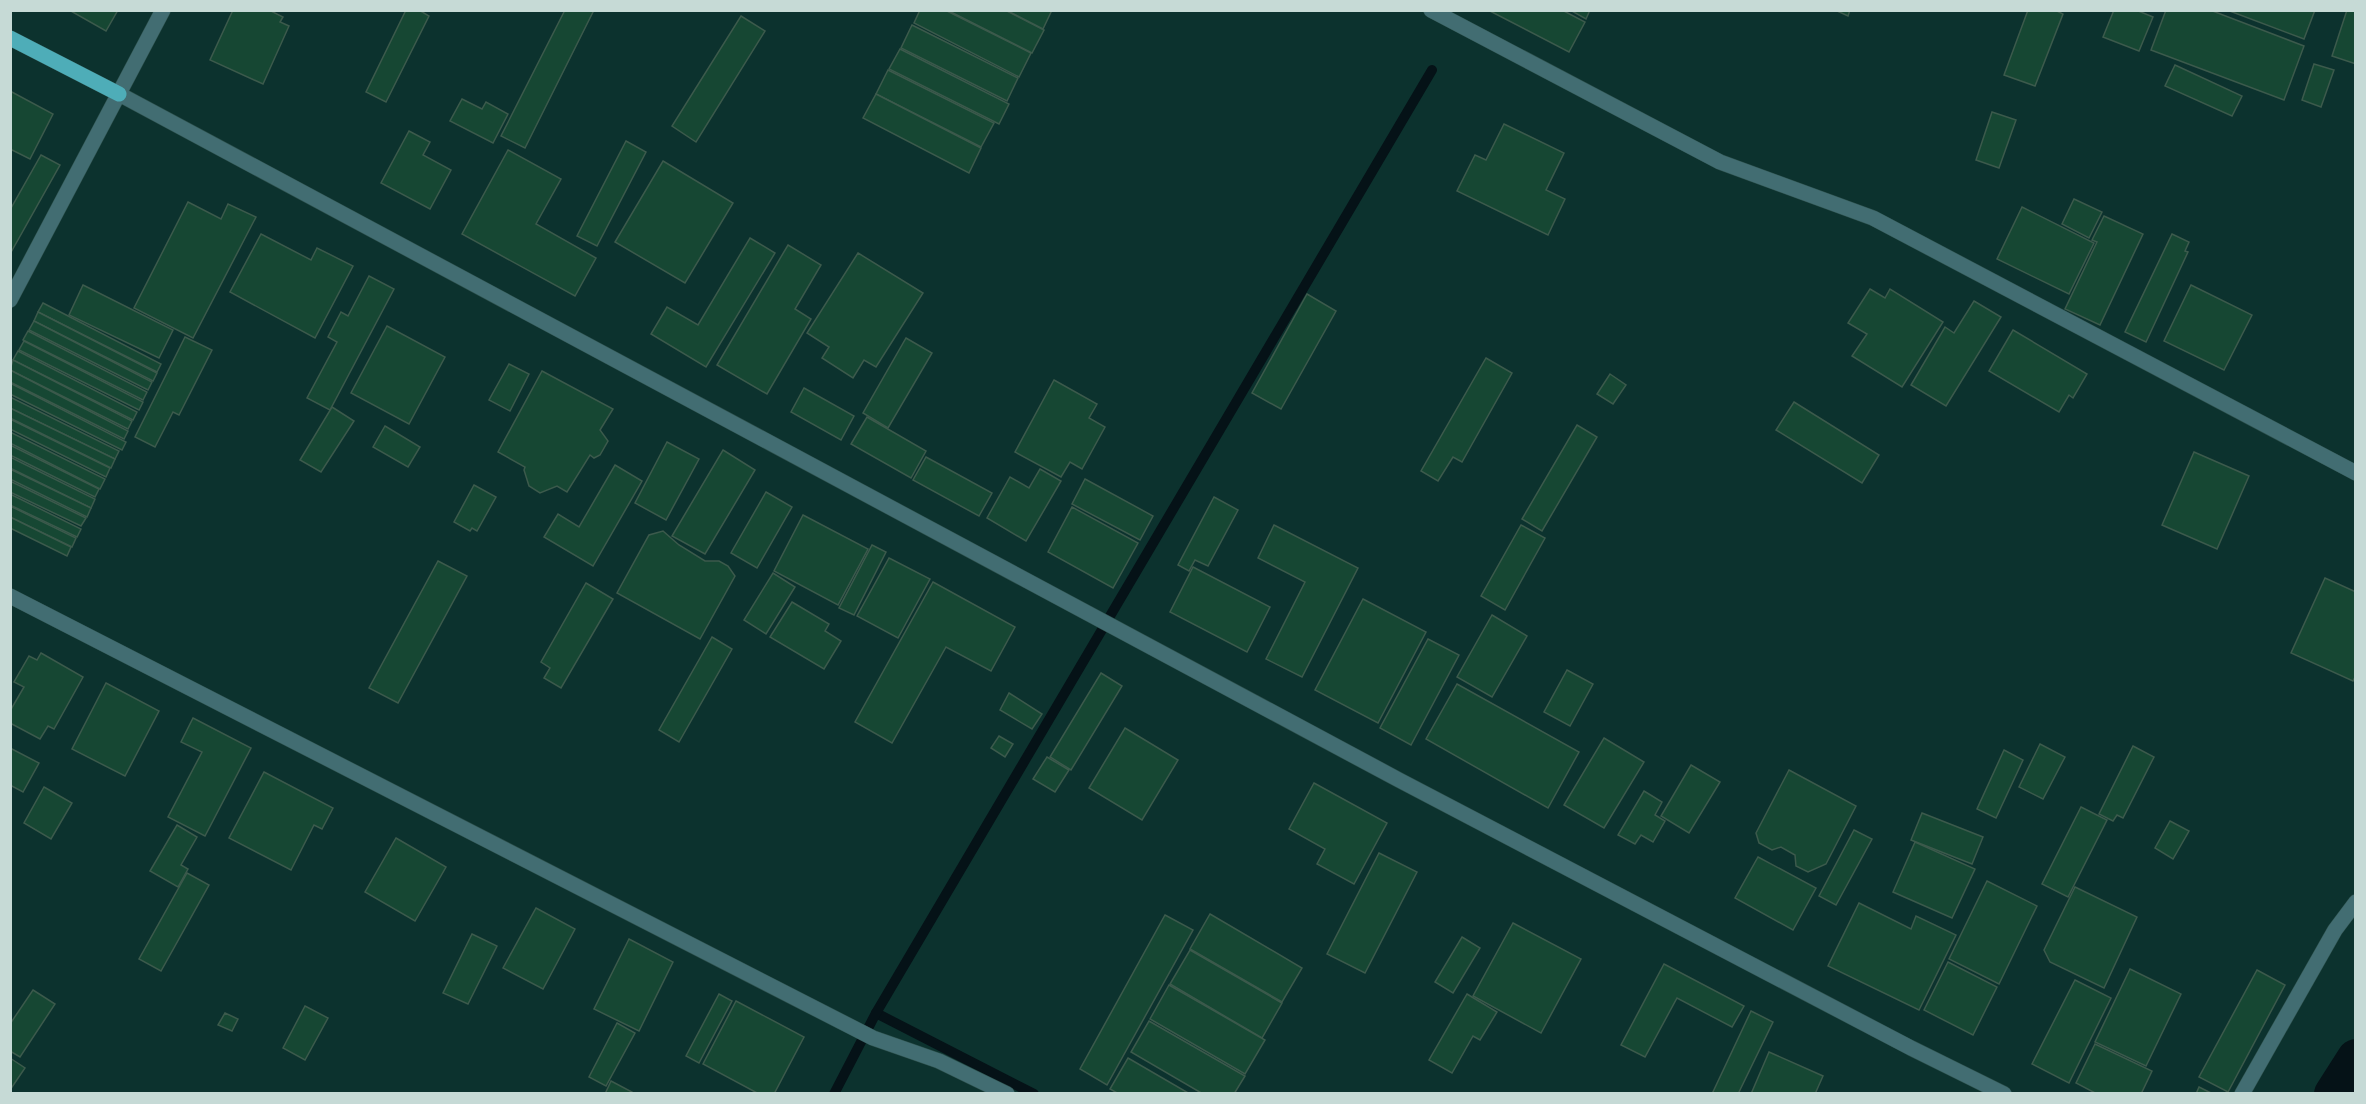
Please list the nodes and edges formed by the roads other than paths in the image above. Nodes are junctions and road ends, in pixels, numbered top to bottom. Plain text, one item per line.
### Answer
1 (163, 10) edge
2 (1431, 10) edge
3 (10, 38) edge
4 (119, 93) junction
5 (10, 300) edge
6 (2355, 473) edge
7 (10, 596) edge
8 (2355, 902) edge
9 (1007, 1094) edge
10 (2004, 1094) edge
11 (2242, 1094) edge

1 - 4 street
2 - 6 street
3 - 4 main road
4 - 5 street
4 - 10 street
7 - 9 street
8 - 11 street

